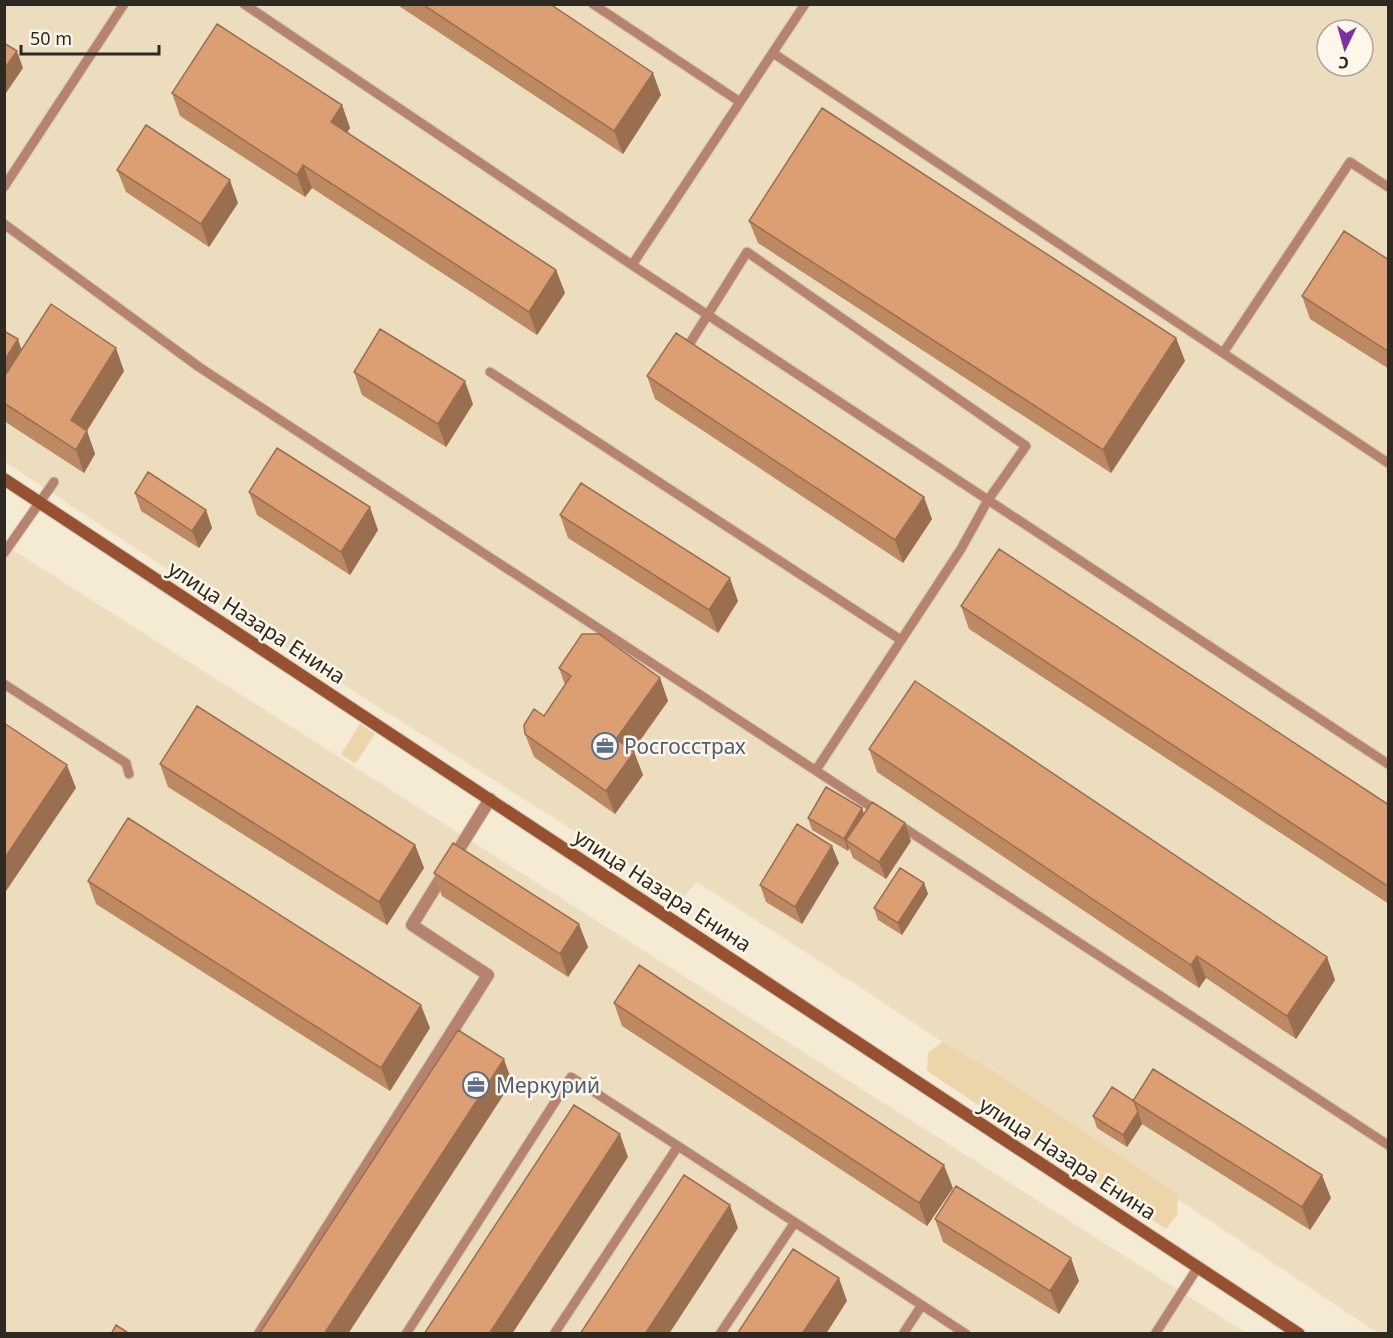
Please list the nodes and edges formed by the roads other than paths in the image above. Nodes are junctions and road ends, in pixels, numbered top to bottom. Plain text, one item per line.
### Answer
1 (124, 4) edge
2 (244, 4) edge
3 (593, 4) edge
4 (805, 4) edge
5 (773, 53) junction
6 (740, 102) junction
7 (4, 187) edge
8 (1389, 188) edge
9 (4, 224) edge
10 (632, 265) junction
11 (707, 315) junction
12 (690, 343) edge
13 (1223, 353) junction
14 (490, 372) dead end
15 (1389, 463) edge
16 (4, 479) edge
17 (54, 482) dead end
18 (988, 500) junction
19 (40, 502) junction
20 (4, 553) edge
21 (901, 640) junction
22 (4, 684) edge
23 (1389, 764) edge
24 (816, 770) junction
25 (129, 774) dead end
26 (490, 799) junction
27 (1389, 1145) edge
28 (678, 1146) junction
29 (795, 1222) junction
30 (1198, 1267) junction
31 (922, 1305) junction
32 (260, 1334) edge
33 (406, 1334) edge
34 (554, 1334) edge
35 (720, 1334) edge
36 (903, 1334) edge
37 (966, 1334) edge
38 (1155, 1334) edge
39 (1299, 1334) edge

1 - 7 lane
2 - 10 lane
3 - 6 lane
4 - 5 lane
5 - 6 lane
5 - 13 lane
6 - 10 lane
8 - 13 lane
9 - 24 lane
10 - 11 lane
11 - 12 lane
11 - 18 lane
11 - 18 lane
13 - 15 lane
14 - 21 lane
16 - 19 main road, улица Назара Енина
17 - 19 lane
18 - 21 lane
18 - 23 lane
19 - 20 lane
19 - 26 main road, улица Назара Енина
21 - 24 lane
22 - 25 lane
24 - 27 lane
26 - 30 main road, улица Назара Енина
26 - 32 street
28 - 29 lane
28 - 33 lane
28 - 34 lane
29 - 31 lane
29 - 35 lane
30 - 38 lane
30 - 39 main road, улица Назара Енина
31 - 36 lane
31 - 37 lane

